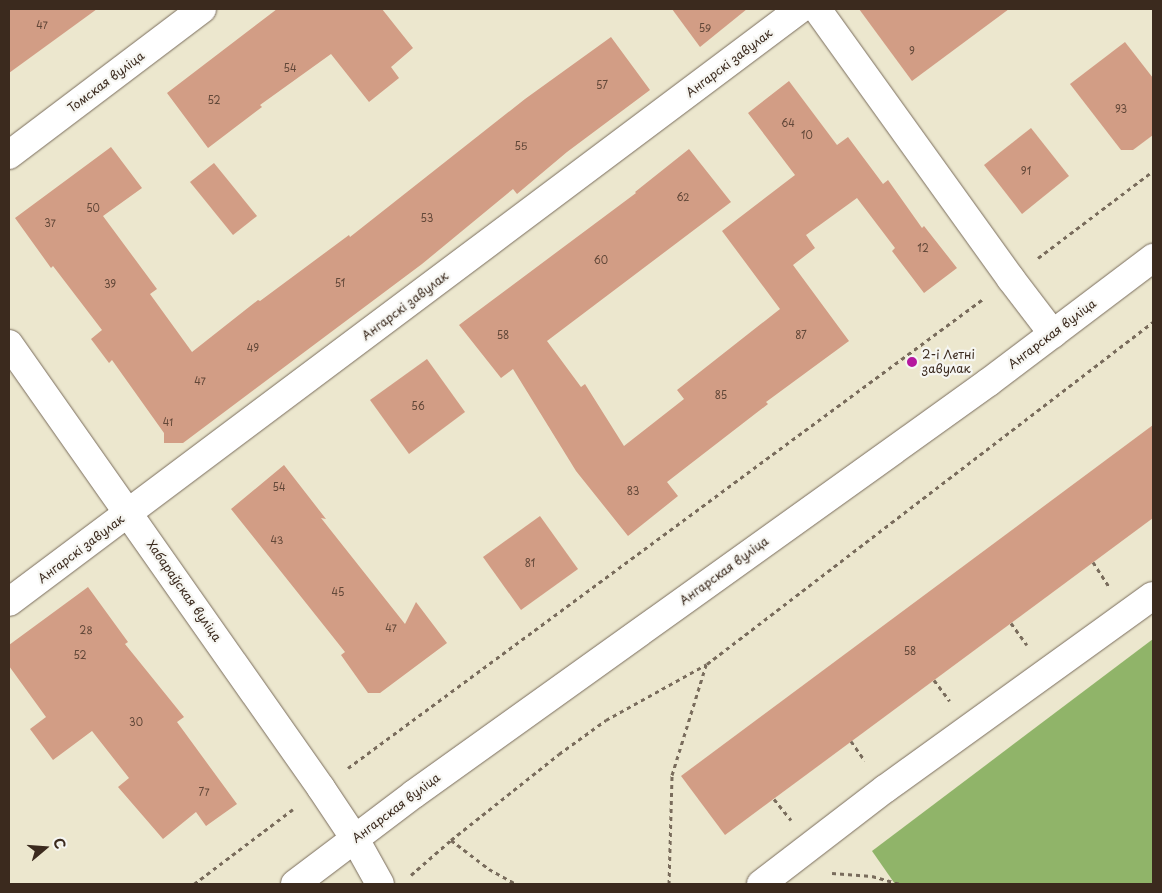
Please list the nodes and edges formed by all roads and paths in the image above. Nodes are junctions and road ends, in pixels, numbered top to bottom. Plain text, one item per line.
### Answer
1 (202, 9) edge
2 (800, 9) edge
3 (818, 9) edge
4 (9, 155) edge
5 (1153, 171) edge
6 (1153, 258) edge
7 (1011, 279) junction
8 (1153, 322) edge
9 (1053, 334) junction
10 (9, 344) edge
11 (129, 512) junction
12 (1153, 596) edge
13 (9, 602) edge
14 (707, 664) junction
15 (321, 788) junction
16 (355, 839) junction
17 (452, 840) junction
18 (771, 877) edge
19 (408, 878) dead end
20 (194, 884) edge
21 (295, 884) edge
22 (380, 884) edge
23 (516, 884) edge
24 (668, 884) edge
25 (900, 884) edge

1 - 4 street, Томская вуліца
2 - 11 street, Ангарскі завулак
3 - 7 street
5 - 7 path
6 - 9 street, Ангарская вуліца
7 - 9 street
7 - 15 path
8 - 14 path
9 - 16 street, Ангарская вуліца
10 - 11 street, Хабараўская вуліца
11 - 13 street, Ангарскі завулак
11 - 15 street, Хабараўская вуліца
12 - 18 street
14 - 17 path
14 - 24 path
15 - 16 street, Хабараўская вуліца
15 - 20 path
16 - 21 street, Ангарская вуліца
16 - 22 street, Хабараўская вуліца
17 - 19 path
17 - 23 path
18 - 25 path

